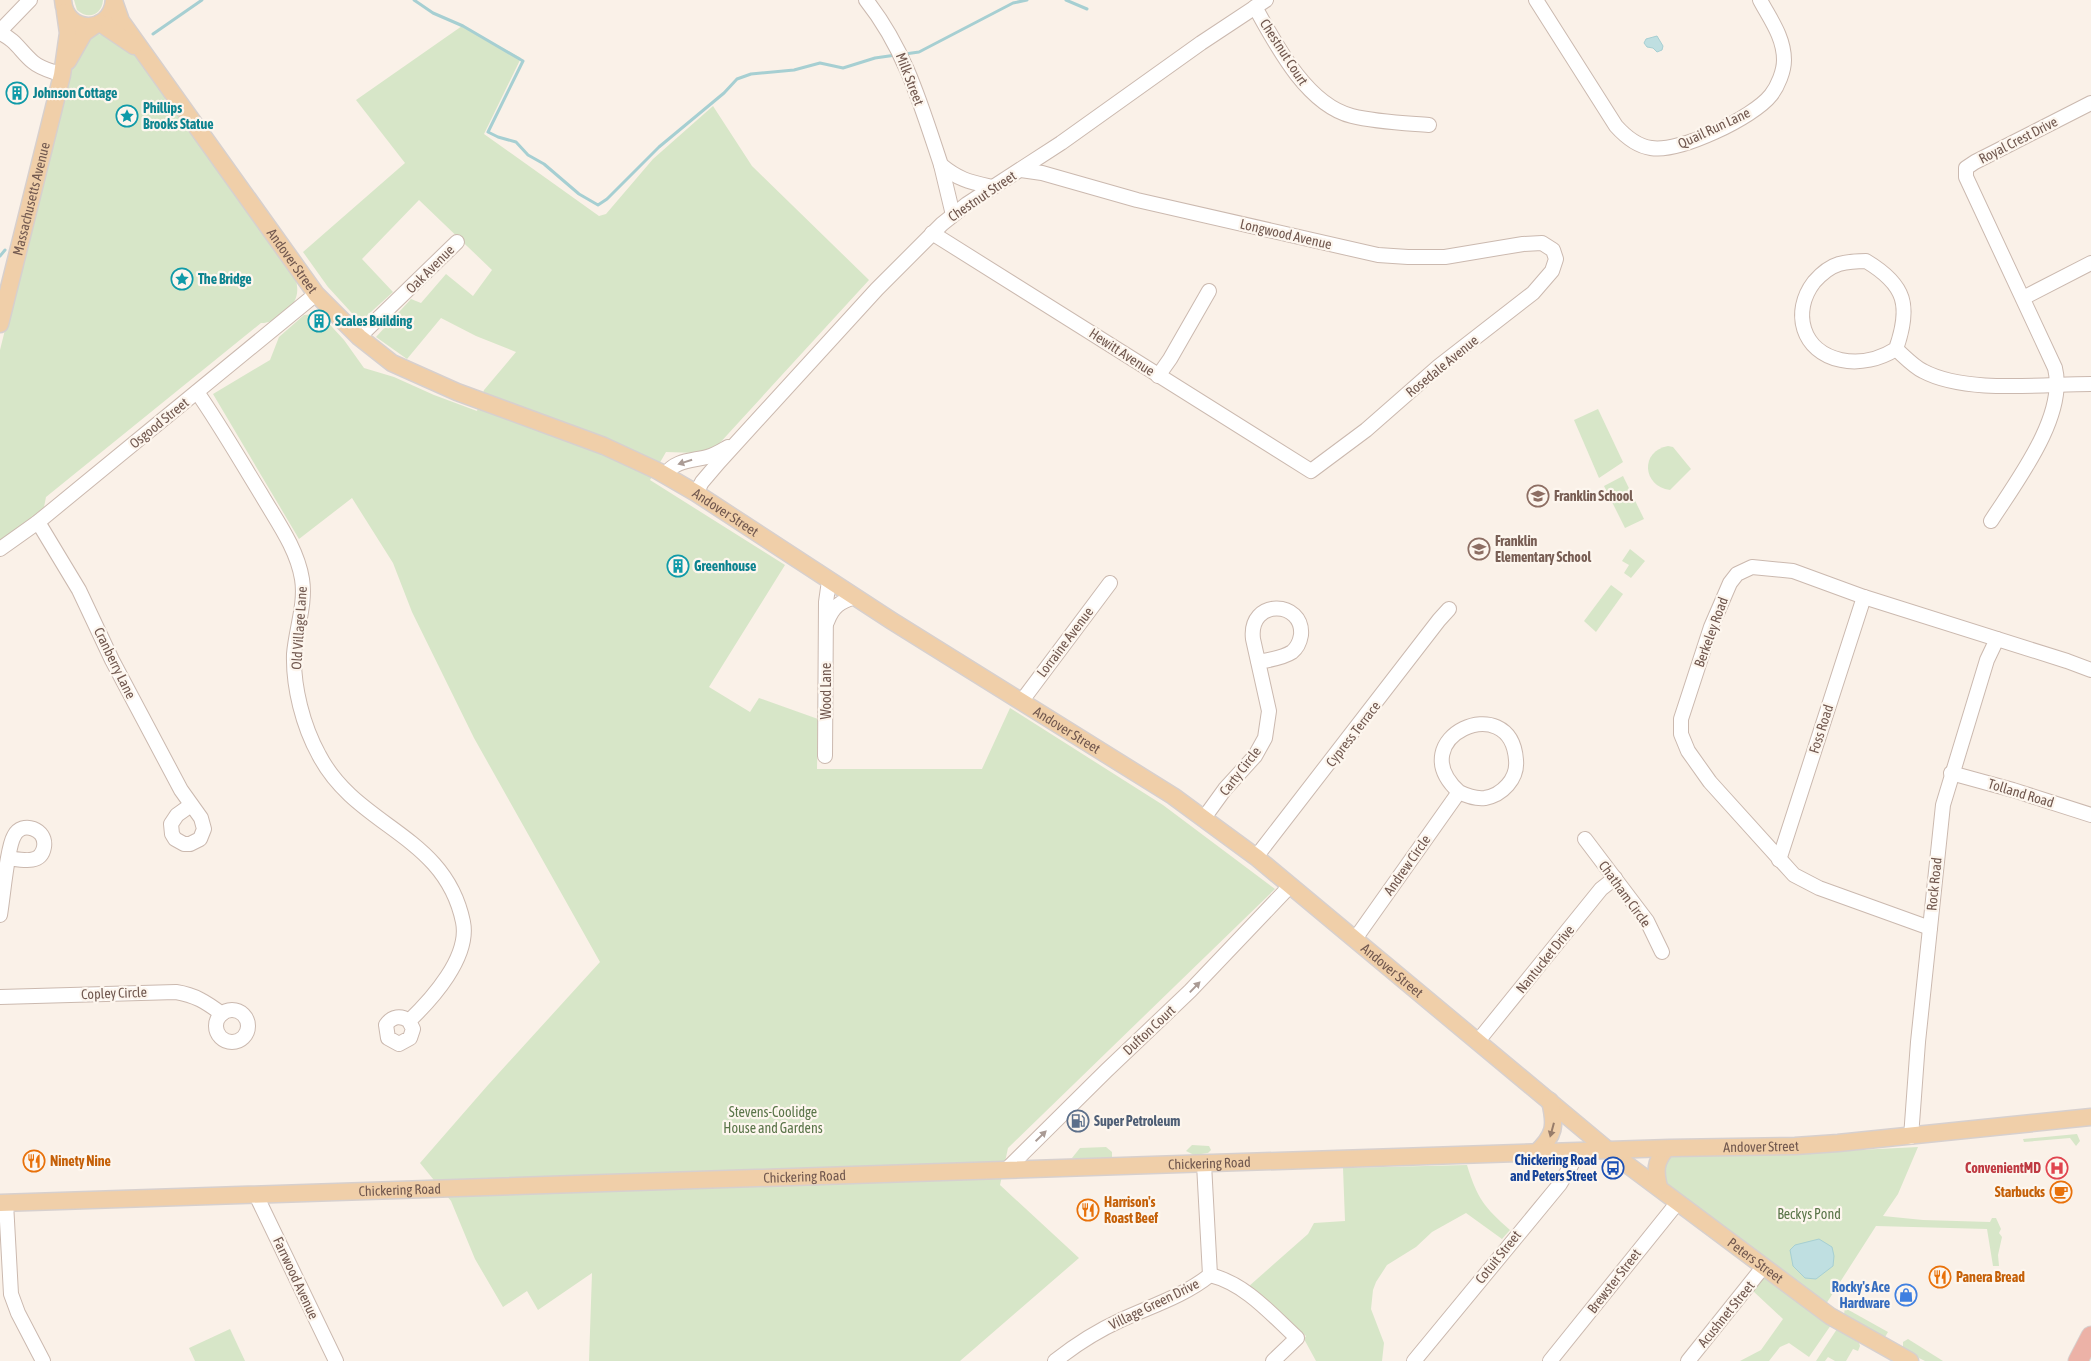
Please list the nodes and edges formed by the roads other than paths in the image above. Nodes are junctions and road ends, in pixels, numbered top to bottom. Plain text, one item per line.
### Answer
1 (30, 0) edge
2 (866, 0) edge
3 (1536, 0) edge
4 (1760, 0) edge
5 (114, 1) edge
6 (1260, 3) edge
7 (64, 6) edge
8 (97, 24) junction
9 (0, 32) edge
10 (144, 53) junction
11 (62, 74) junction
12 (2091, 103) edge
13 (1428, 125) dead end
14 (941, 164) junction
15 (1021, 170) junction
16 (992, 187) junction
17 (953, 215) junction
18 (932, 233) junction
19 (458, 242) dead end
20 (1553, 250) joint
21 (2091, 263) edge
22 (1209, 291) dead end
23 (316, 294) junction
24 (2023, 298) junction
25 (0, 324) edge
26 (359, 337) junction
27 (1896, 349) junction
28 (1158, 376) junction
29 (2058, 384) junction
30 (2091, 384) edge
31 (197, 392) junction
32 (740, 440) junction
33 (1312, 471) joint
34 (665, 475) junction
35 (696, 493) junction
36 (38, 522) junction
37 (1992, 522) dead end
38 (0, 549) edge
39 (829, 581) junction
40 (1110, 582) dead end
41 (855, 597) junction
42 (1864, 597) junction
43 (1450, 610) dead end
44 (826, 625) junction
45 (1997, 639) junction
46 (1258, 662) dead end
47 (2091, 670) edge
48 (1021, 702) junction
49 (825, 756) dead end
50 (1951, 773) junction
51 (1459, 792) junction
52 (191, 805) dead end
53 (2091, 815) edge
54 (1204, 818) junction
55 (1585, 839) dead end
56 (1256, 857) junction
57 (9, 858) dead end
58 (1779, 860) junction
59 (1615, 878) junction
60 (1290, 886) junction
61 (0, 915) edge
62 (1930, 928) junction
63 (1355, 939) junction
64 (1662, 952) dead end
65 (0, 997) edge
66 (222, 1014) dead end
67 (409, 1021) dead end
68 (1478, 1041) junction
69 (1550, 1102) junction
70 (2091, 1117) edge
71 (1911, 1137) junction
72 (1666, 1149) junction
73 (1609, 1151) junction
74 (1579, 1152) junction
75 (1536, 1153) junction
76 (1204, 1164) junction
77 (1006, 1170) junction
78 (1659, 1187) junction
79 (256, 1194) junction
80 (1678, 1202) junction
81 (3, 1203) edge
82 (1764, 1266) junction
83 (1210, 1275) junction
84 (2091, 1336) edge
85 (43, 1361) edge
86 (336, 1361) edge
87 (1055, 1361) edge
88 (1274, 1361) edge
89 (1414, 1361) edge
90 (1550, 1361) edge
91 (1688, 1361) edge
92 (1910, 1361) edge
93 (2078, 1361) edge

1 - 9 street
2 - 14 street, Milk Street
3 - 4 street, Quail Run Lane
5 - 8 main road, Massachusetts Avenue
5 - 10 main road, Andover Street
6 - 13 street, Chestnut Court
6 - 15 street, Chestnut Street
7 - 8 main road, Andover Street
7 - 11 main road, Massachusetts Avenue
8 - 10 main road, Andover Street
8 - 11 main road, Massachusetts Avenue
9 - 11 street
10 - 23 main road, Andover Street
11 - 25 main road, Massachusetts Avenue
12 - 24 street, Royal Crest Drive
14 - 16 street
14 - 17 street, Milk Street
15 - 16 street, Chestnut Street
15 - 20 street, Longwood Avenue
16 - 17 street, Chestnut Street
17 - 18 street, Chestnut Street
18 - 28 street, Hewitt Avenue
18 - 32 street, Chestnut Street
19 - 26 street, Oak Avenue
20 - 33 street, Rosedale Avenue
21 - 24 street
22 - 28 street
23 - 26 main road, Andover Street
23 - 31 street, Osgood Street
24 - 29 street, Royal Crest Drive
26 - 34 main road, Andover Street
27 - 27 street
27 - 29 street
28 - 33 street, Hewitt Avenue
29 - 30 street
29 - 37 street, Royal Crest Drive
31 - 36 street, Osgood Street
31 - 67 street, Old Village Lane
32 -> 34 street, Chestnut Street
32 - 35 street, Chestnut Street
34 - 35 main road, Andover Street
35 - 39 main road, Andover Street
36 - 38 street, Osgood Street
36 - 52 street, Cranberry Lane
39 - 41 main road, Andover Street
39 - 44 street, Wood Lane
40 - 48 street, Lorraine Avenue
41 - 44 street, Wood Lane
41 - 48 main road, Andover Street
42 - 45 street, Berkeley Road
42 - 58 street, Foss Road
42 - 58 street, Berkeley Road
43 - 56 street, Cypress Terrace
44 - 49 street, Wood Lane
45 - 47 street, Berkeley Road
45 - 50 street, Rock Road
46 - 54 street, Carty Circle
48 - 54 main road, Andover Street
50 - 53 street, Tolland Road
50 - 62 street, Rock Road
51 - 51 street
51 - 63 street, Andrew Circle
54 - 56 main road, Andover Street
55 - 59 street, Chatham Circle
56 - 60 main road, Andover Street
57 - 61 street
58 - 62 street, Berkeley Road
59 - 64 street, Chatham Circle
59 - 68 street, Nantucket Drive
60 - 63 main road, Andover Street
77 -> 60 street, Dufton Court
62 - 71 street, Rock Road
63 - 68 main road, Andover Street
65 - 66 street, Copley Circle
68 - 69 main road, Andover Street
69 - 73 main road, Andover Street
69 -> 75 main road
70 - 71 main road, Andover Street
71 - 72 main road, Andover Street
72 - 73 main road, Andover Street
72 - 78 main road
73 - 74 main road, Chickering Road
73 - 78 main road, Peters Street
74 - 75 main road, Chickering Road
74 - 89 street, Cotuit Street
75 - 76 main road, Chickering Road
76 - 77 main road, Chickering Road
76 - 83 street, Village Green Drive
77 - 79 main road, Chickering Road
78 - 80 main road, Peters Street
79 - 81 main road, Chickering Road
79 - 86 street, Farrwood Avenue
80 - 82 main road, Peters Street
80 - 90 street, Brewster Street
81 - 85 street
82 - 91 street, Acushnet Street
82 - 92 main road, Peters Street
83 - 87 street, Village Green Drive
83 - 88 street
84 - 93 highway

